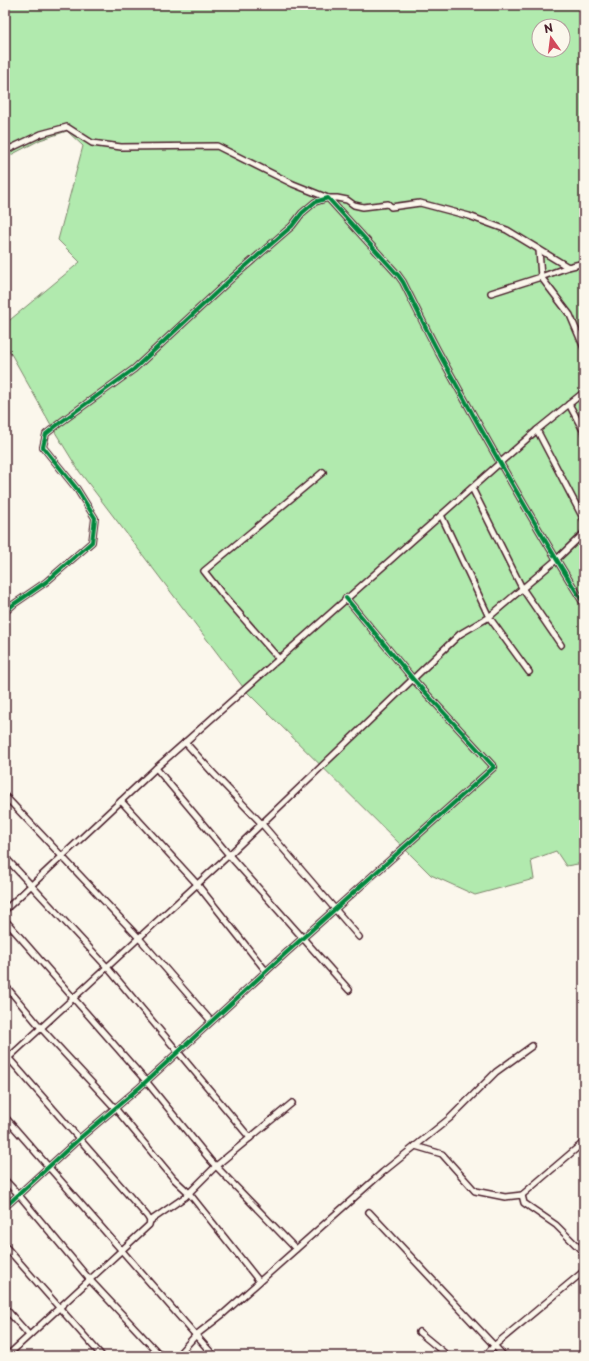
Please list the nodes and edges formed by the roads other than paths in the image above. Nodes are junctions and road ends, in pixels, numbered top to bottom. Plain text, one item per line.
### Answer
1 (5, 151) edge
2 (328, 198) junction
3 (539, 250) junction
4 (584, 263) edge
5 (568, 267) junction
6 (541, 277) junction
7 (491, 293) dead end
8 (584, 348) edge
9 (584, 392) edge
10 (569, 404) junction
11 (537, 430) junction
12 (584, 432) edge
13 (501, 463) junction
14 (323, 472) dead end
15 (472, 488) junction
16 (441, 515) junction
17 (584, 520) edge
18 (584, 534) edge
19 (556, 560) junction
20 (522, 588) junction
21 (346, 598) junction
22 (584, 604) edge
23 (5, 612) edge
24 (489, 617) junction
25 (561, 645) dead end
26 (279, 659) junction
27 (529, 672) dead end
28 (413, 679) junction
29 (186, 742) junction
30 (156, 768) junction
31 (5, 796) edge
32 (121, 801) junction
33 (262, 824) junction
34 (229, 855) junction
35 (62, 856) junction
36 (5, 857) edge
37 (197, 884) junction
38 (32, 885) junction
39 (336, 909) junction
40 (5, 910) edge
41 (5, 920) edge
42 (359, 937) dead end
43 (139, 938) junction
44 (303, 938) junction
45 (107, 967) junction
46 (266, 971) junction
47 (5, 985) edge
48 (349, 990) dead end
49 (73, 999) junction
50 (211, 1021) junction
51 (41, 1028) junction
52 (532, 1046) dead end
53 (178, 1052) junction
54 (6, 1057) edge
55 (146, 1081) junction
56 (292, 1103) dead end
57 (115, 1108) junction
58 (5, 1117) edge
59 (80, 1138) junction
60 (250, 1138) junction
61 (584, 1142) edge
62 (414, 1146) junction
63 (216, 1166) junction
64 (49, 1167) junction
65 (5, 1180) edge
66 (189, 1193) junction
67 (19, 1195) junction
68 (522, 1195) junction
69 (5, 1207) edge
70 (369, 1212) dead end
71 (150, 1221) junction
72 (5, 1246) edge
73 (296, 1249) junction
74 (122, 1250) junction
75 (584, 1253) edge
76 (584, 1271) edge
77 (90, 1280) junction
78 (259, 1281) junction
79 (5, 1308) edge
80 (59, 1308) junction
81 (419, 1332) dead end
82 (29, 1335) junction
83 (196, 1335) junction
84 (495, 1346) junction
85 (7, 1356) edge
86 (102, 1356) edge
87 (161, 1356) edge
88 (177, 1356) edge
89 (214, 1356) edge
90 (448, 1356) edge
91 (485, 1356) edge
92 (504, 1356) edge

1 - 2 street
2 - 3 street
2 - 13 street
2 - 23 street
3 - 5 street
3 - 6 street
4 - 5 street
5 - 6 street
6 - 7 street
6 - 8 street
9 - 10 street
10 - 11 street
10 - 12 street
11 - 13 street
11 - 17 street
13 - 15 street
13 - 19 street
14 - 26 street
15 - 16 street
15 - 20 street
16 - 21 street
16 - 24 street
18 - 19 street
19 - 20 street
19 - 22 street
20 - 24 street
20 - 25 street
21 - 26 street
21 - 28 street
24 - 27 street
24 - 28 street
26 - 29 street
28 - 33 street
28 - 39 street
29 - 30 street
29 - 33 street
30 - 32 street
30 - 34 street
31 - 35 street
32 - 35 street
32 - 37 street
33 - 34 street
33 - 39 street
34 - 37 street
34 - 44 street
35 - 38 street
35 - 43 street
36 - 38 street
37 - 43 street
37 - 46 street
38 - 40 street
38 - 45 street
39 - 42 street
39 - 44 street
41 - 49 street
43 - 45 street
43 - 50 street
44 - 46 street
44 - 48 street
45 - 49 street
45 - 53 street
46 - 50 street
47 - 51 street
49 - 51 street
49 - 55 street
50 - 53 street
51 - 54 street
51 - 57 street
52 - 62 street
53 - 55 street
53 - 60 street
54 - 59 street
55 - 57 street
55 - 63 street
56 - 60 street
57 - 59 street
57 - 66 street
58 - 64 street
59 - 64 street
59 - 71 street
60 - 63 street
61 - 68 street
62 - 68 street
62 - 73 street
63 - 66 street
63 - 73 street
64 - 67 street
64 - 74 street
65 - 67 street
66 - 71 street
66 - 78 street
67 - 69 street
67 - 77 street
68 - 75 street
70 - 84 street
71 - 74 street
72 - 80 street
73 - 78 street
74 - 77 street
74 - 83 street
76 - 84 street
77 - 80 street
77 - 87 street
78 - 83 street
79 - 82 street
80 - 82 street
80 - 86 street
81 - 90 street
82 - 85 street
83 - 88 street
83 - 89 street
84 - 91 street
84 - 92 street

